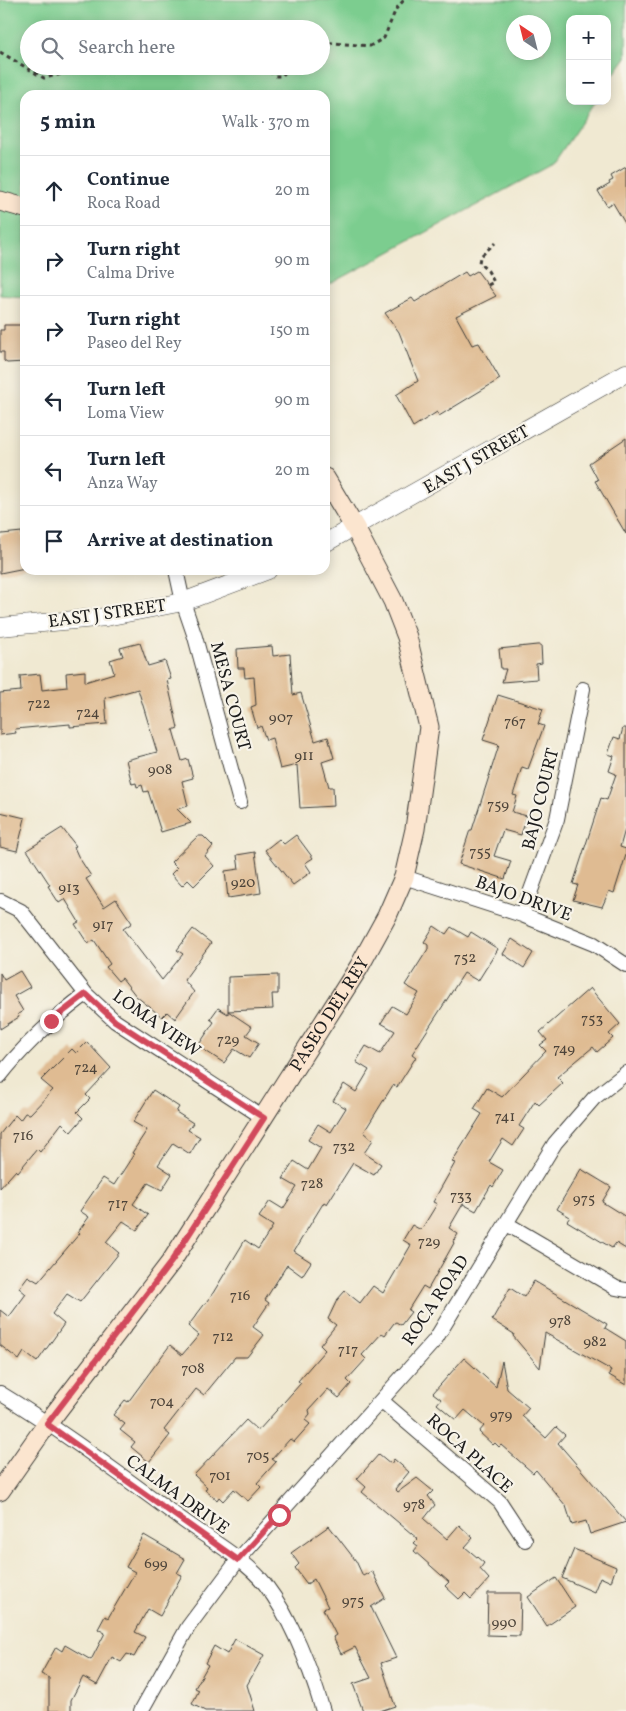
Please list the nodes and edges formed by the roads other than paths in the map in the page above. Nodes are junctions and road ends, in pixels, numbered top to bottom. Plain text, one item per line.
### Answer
1 (0, 201) edge
2 (20, 207) edge
3 (626, 373) edge
4 (330, 486) edge
5 (355, 528) junction
6 (330, 540) edge
7 (177, 575) edge
8 (255, 575) edge
9 (183, 602) junction
10 (0, 627) edge
11 (583, 689) dead end
12 (240, 802) dead end
13 (404, 877) junction
14 (1, 901) edge
15 (522, 915) junction
16 (626, 965) edge
17 (86, 994) junction
18 (626, 1073) edge
19 (0, 1076) edge
20 (264, 1118) junction
21 (507, 1224) junction
22 (626, 1290) edge
23 (0, 1393) edge
24 (382, 1402) junction
25 (47, 1424) junction
26 (0, 1491) edge
27 (525, 1540) dead end
28 (238, 1560) junction
29 (141, 1711) edge
30 (323, 1711) edge

1 - 2 main road
3 - 5 street, EAST J STREET
4 - 5 main road, PASEO DEL REY
5 - 6 street, EAST J STREET
5 - 13 main road, PASEO DEL REY
7 - 9 street, MESA COURT
8 - 9 street, EAST J STREET
9 - 10 street, EAST J STREET
9 - 12 street, MESA COURT
11 - 15 street, BAJO COURT
13 - 15 street, BAJO DRIVE
13 - 20 main road, PASEO DEL REY
14 - 17 street, LOMA VIEW
15 - 16 street, BAJO DRIVE
17 - 19 street
17 - 20 street, LOMA VIEW
18 - 21 street, ROCA ROAD
20 - 25 main road, PASEO DEL REY
21 - 22 street
21 - 24 street, ROCA ROAD
23 - 25 street, CALMA DRIVE
24 - 27 street, ROCA PLACE
24 - 28 street, ROCA ROAD
25 - 26 main road, PASEO DEL REY
25 - 28 street, CALMA DRIVE
28 - 29 street, ROCA ROAD
28 - 30 street, CALMA DRIVE

